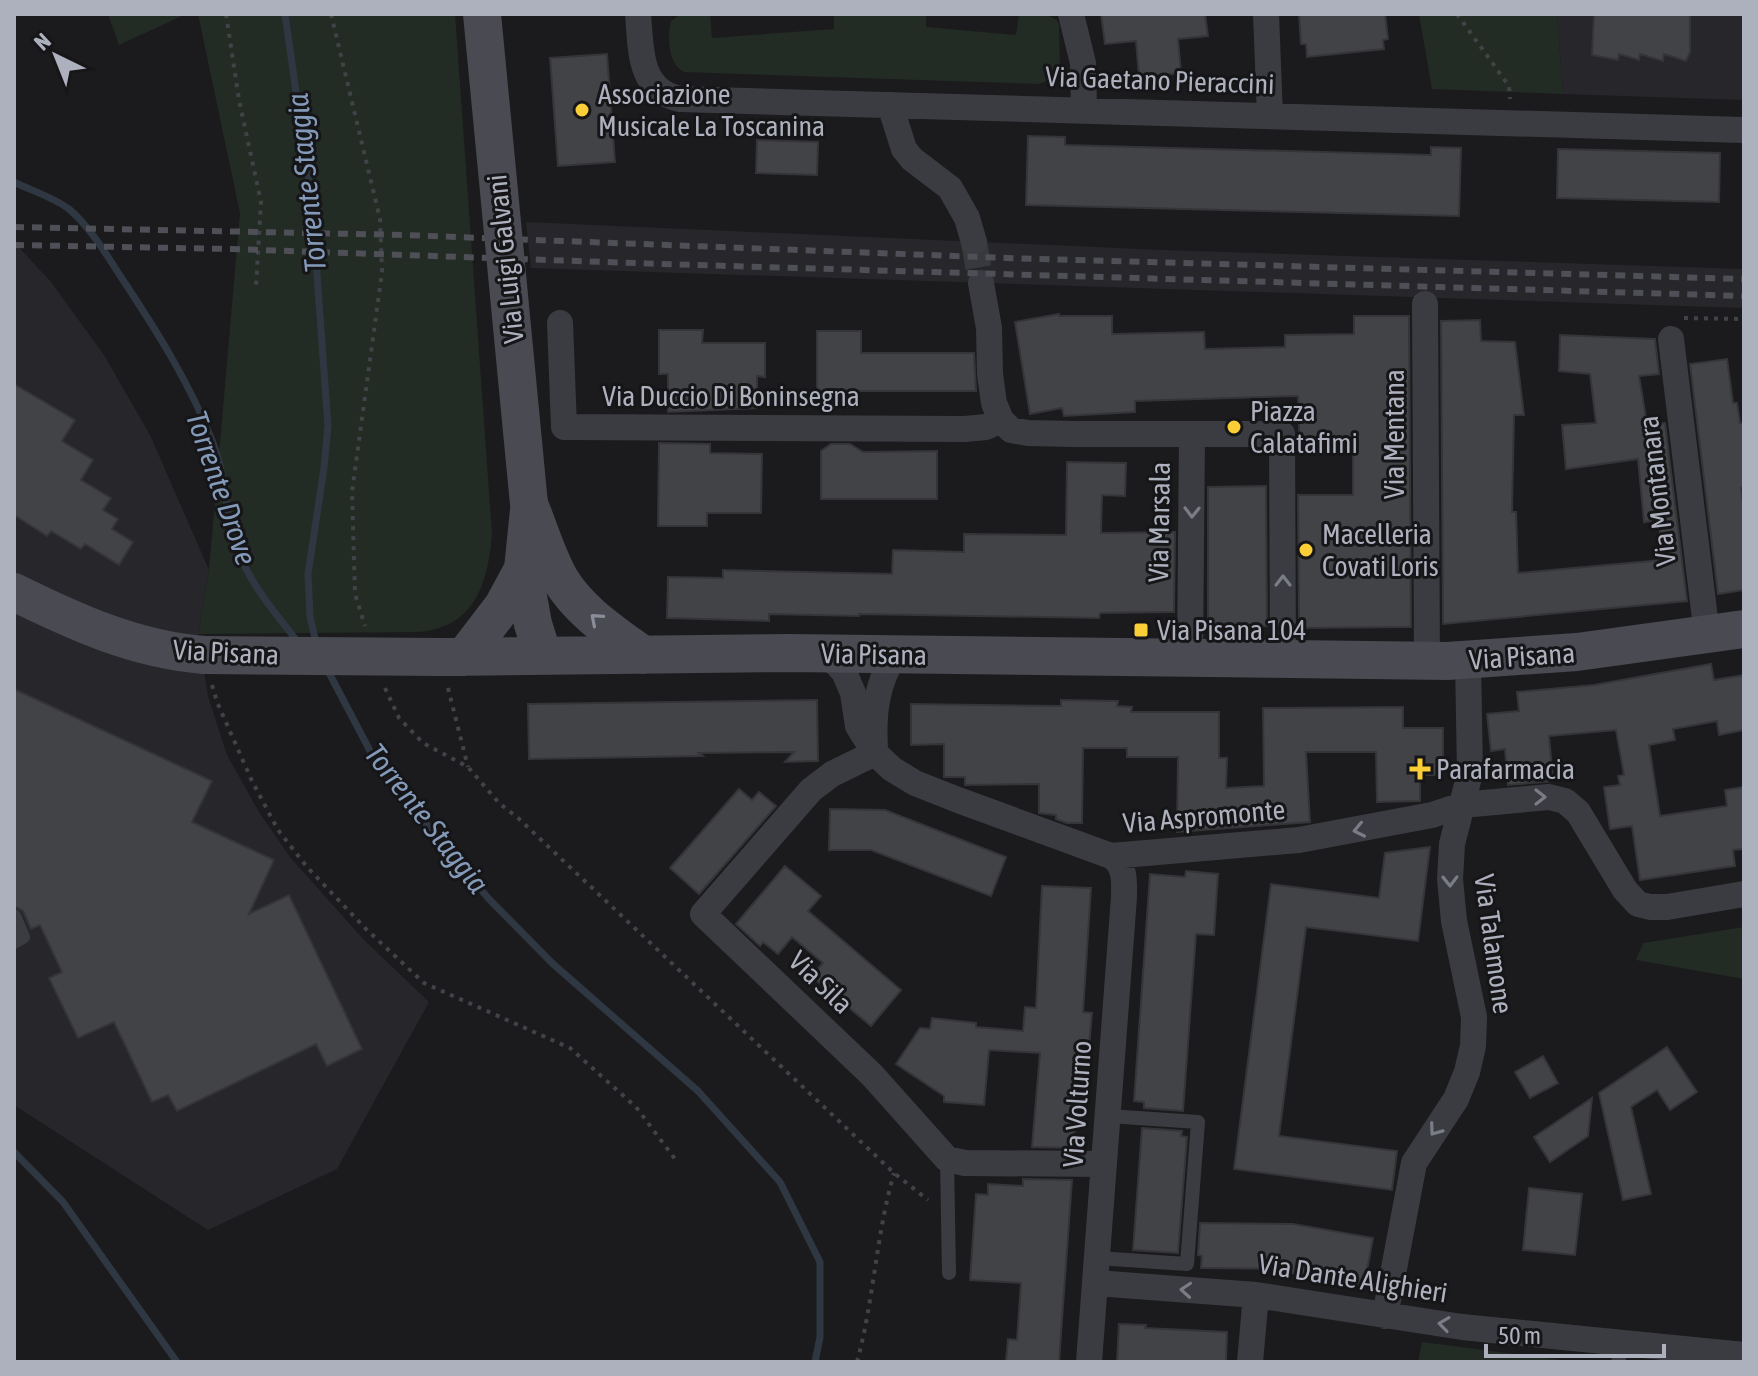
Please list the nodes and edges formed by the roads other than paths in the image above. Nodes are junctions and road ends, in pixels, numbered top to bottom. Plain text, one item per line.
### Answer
1 (482, 14) edge
2 (638, 14) edge
3 (1071, 14) edge
4 (1266, 14) edge
5 (890, 105) junction
6 (1084, 110) junction
7 (1270, 115) junction
8 (1744, 130) edge
9 (974, 242) tunnel mouth
10 (981, 283) tunnel mouth
11 (1425, 304) dead end
12 (560, 323) dead end
13 (1671, 339) road end
14 (1001, 420) junction
15 (1192, 434) junction
16 (540, 572) junction
17 (14, 592) edge
18 (1744, 629) edge
19 (1707, 635) junction
20 (822, 654) junction
21 (895, 654) junction
22 (643, 655) junction
23 (543, 656) junction
24 (452, 657) junction
25 (1190, 658) junction
26 (1283, 659) junction
27 (1468, 660) junction
28 (1427, 661) junction
29 (875, 753) junction
30 (1462, 805) junction
31 (1111, 856) junction
32 (1744, 894) edge
33 (14, 916) edge
34 (14, 942) edge
35 (1108, 1116) junction
36 (947, 1159) junction
37 (1104, 1164) junction
38 (1097, 1270) junction
39 (949, 1273) dead end
40 (1256, 1295) junction
41 (1385, 1316) junction
42 (1620, 1353) edge
43 (1730, 1357) edge
44 (1089, 1362) edge
45 (1250, 1362) edge

1 - 16 main road, Via Luigi Galvani, bridge
2 - 5 street, Via Gaetano Pieraccini
3 - 6 street
4 - 7 street
5 - 6 street, Via Gaetano Pieraccini
5 - 9 street
6 - 7 street, Via Gaetano Pieraccini
7 - 8 street, Via Gaetano Pieraccini
10 - 14 street
11 - 28 street, Via Mentana
12 - 14 street, Via Duccio Di Boninsegna
13 - 19 street, Via Montanara
14 - 15 street
15 -> 25 street, Via Marsala
26 -> 15 street
22 -> 16 main road, Via Luigi Galvani
16 - 23 main road, Via Luigi Galvani
16 - 24 main road
17 - 24 main road, Via Pisana, bridge
18 - 19 main road, Via Pisana
19 - 27 main road, Via Pisana
20 - 21 main road, Via Pisana
20 - 22 main road, Via Pisana
20 - 29 street, Via Aspromonte
21 - 25 main road, Via Pisana
21 - 29 street
22 - 23 main road, Via Pisana
23 - 24 main road, Via Pisana
25 - 26 main road, Via Pisana
26 - 28 main road, Via Pisana
27 - 28 main road, Via Pisana
27 - 30 street, Via Talamone
29 - 31 street, Via Aspromonte
29 - 36 street, Via Sila
30 -> 31 street, Via Aspromonte
30 -> 32 street, Via Aspromonte
30 -> 41 street, Via Talamone
31 - 35 street, Via Volturno
33 - 34 lane
35 - 37 street, Via Volturno
35 - 38 lane
36 - 37 street
36 - 39 lane
37 - 38 street, Via Volturno
40 -> 38 street, Via Dante Alighieri
38 - 44 street, Via Volturno
40 - 41 street, Via Dante Alighieri
40 - 45 street
42 -> 41 street, Via Dante Alighieri
42 - 43 street, Via Dante Alighieri

